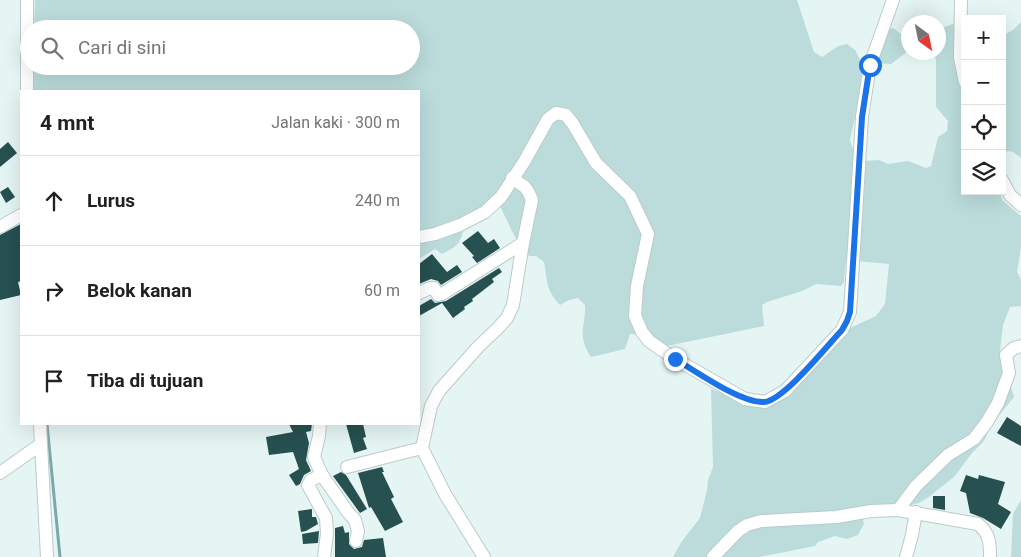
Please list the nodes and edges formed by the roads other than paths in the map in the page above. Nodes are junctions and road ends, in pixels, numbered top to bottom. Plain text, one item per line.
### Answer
1 (27, 0) edge
2 (893, 0) edge
3 (961, 0) edge
4 (27, 20) edge
5 (961, 62) edge
6 (27, 75) edge
7 (27, 90) edge
8 (512, 178) junction
9 (1006, 188) edge
10 (1021, 205) edge
11 (20, 216) edge
12 (0, 227) edge
13 (420, 237) edge
14 (523, 243) junction
15 (420, 293) edge
16 (1021, 346) edge
17 (40, 425) edge
18 (320, 425) edge
19 (41, 444) junction
20 (422, 448) junction
21 (347, 467) dead end
22 (0, 473) edge
23 (322, 474) junction
24 (898, 510) junction
25 (916, 512) junction
26 (356, 541) dead end
27 (47, 557) edge
28 (324, 557) edge
29 (484, 557) edge
30 (713, 557) edge
31 (906, 557) edge
32 (990, 557) edge

1 - 4 street
2 - 8 street
3 - 5 street
6 - 7 street
8 - 13 street
8 - 14 street
9 - 10 street
11 - 12 street
14 - 15 street
14 - 20 street
16 - 24 street
17 - 19 street
18 - 23 street
19 - 22 street
19 - 27 street
20 - 21 street
20 - 29 street
23 - 26 street
23 - 28 street
24 - 25 street
24 - 30 street
25 - 31 street
25 - 32 street

